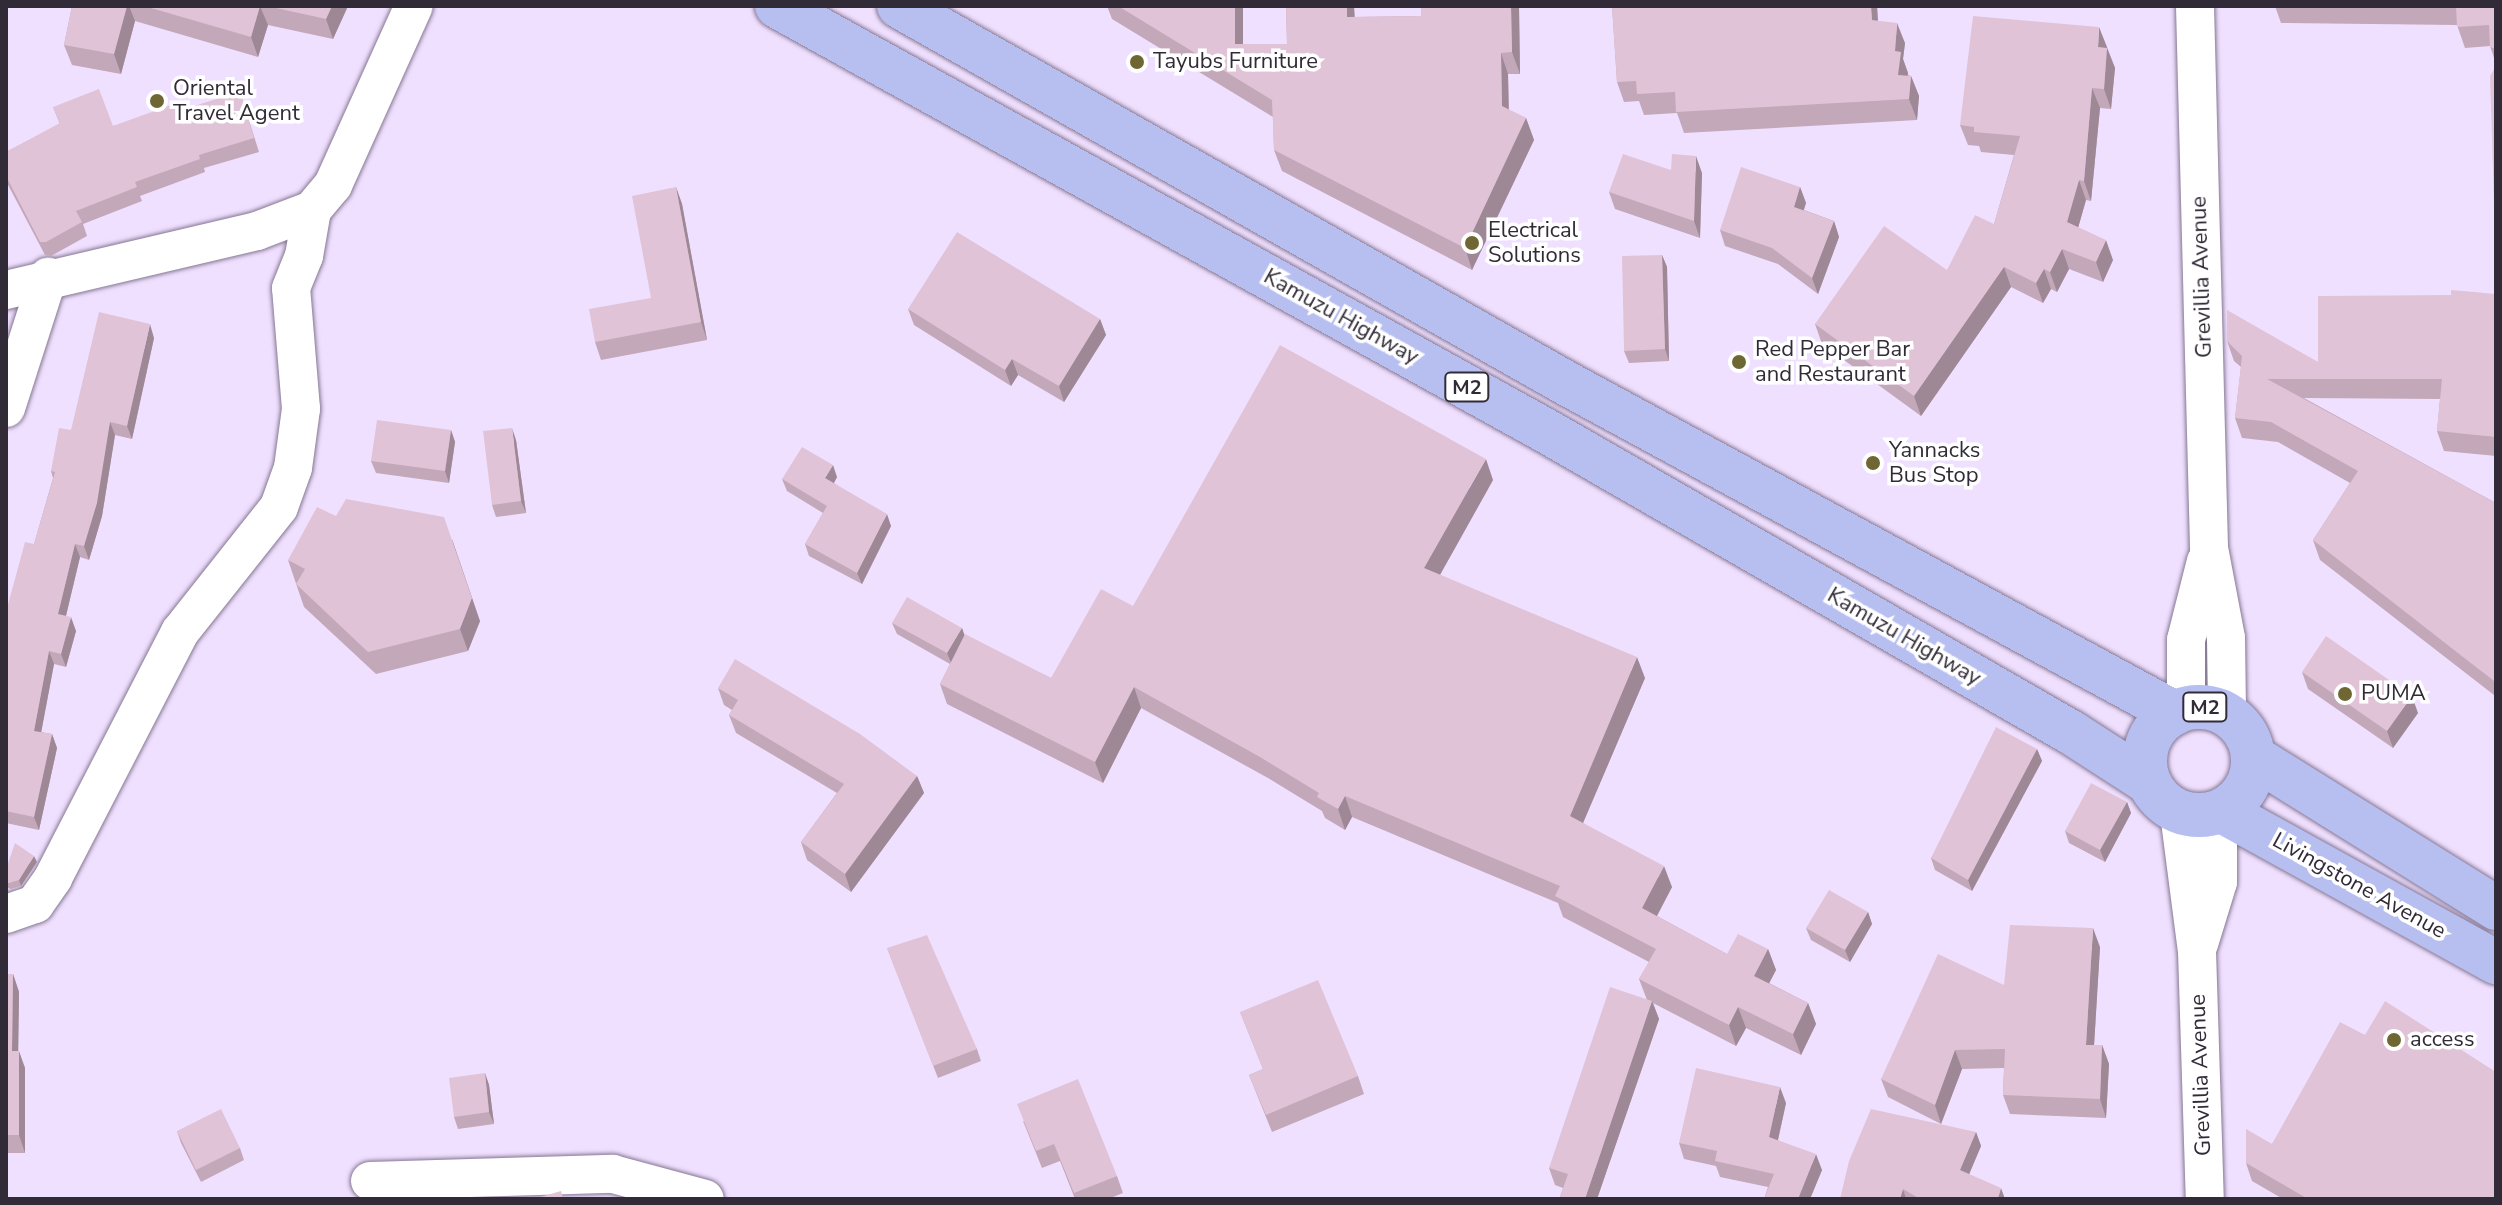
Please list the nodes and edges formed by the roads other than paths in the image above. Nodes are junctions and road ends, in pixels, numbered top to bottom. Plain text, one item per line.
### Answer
1 (414, 6) edge
2 (777, 6) edge
3 (899, 6) edge
4 (2195, 6) edge
5 (312, 210) junction
6 (48, 277) junction
7 (6, 290) edge
8 (6, 408) edge
9 (2196, 712) junction
10 (2255, 758) junction
11 (2148, 782) junction
12 (2206, 812) junction
13 (2496, 908) edge
14 (6, 914) edge
15 (2496, 962) edge
16 (370, 1181) dead end
17 (705, 1199) edge
18 (2205, 1199) edge

1 - 5 street
2 - 11 highway, Kamuzu Highway / M2
3 - 9 highway, M2
4 - 9 street, Grevillia Avenue
5 - 6 street
5 - 14 street
6 - 7 street
6 - 8 street
9 - 10 highway, M2
9 - 11 highway, M2
10 - 12 highway
10 - 13 highway
11 - 12 highway, M2
12 - 15 highway, Livingstone Avenue / M2
12 - 18 street, Grevillia Avenue
16 - 17 street

